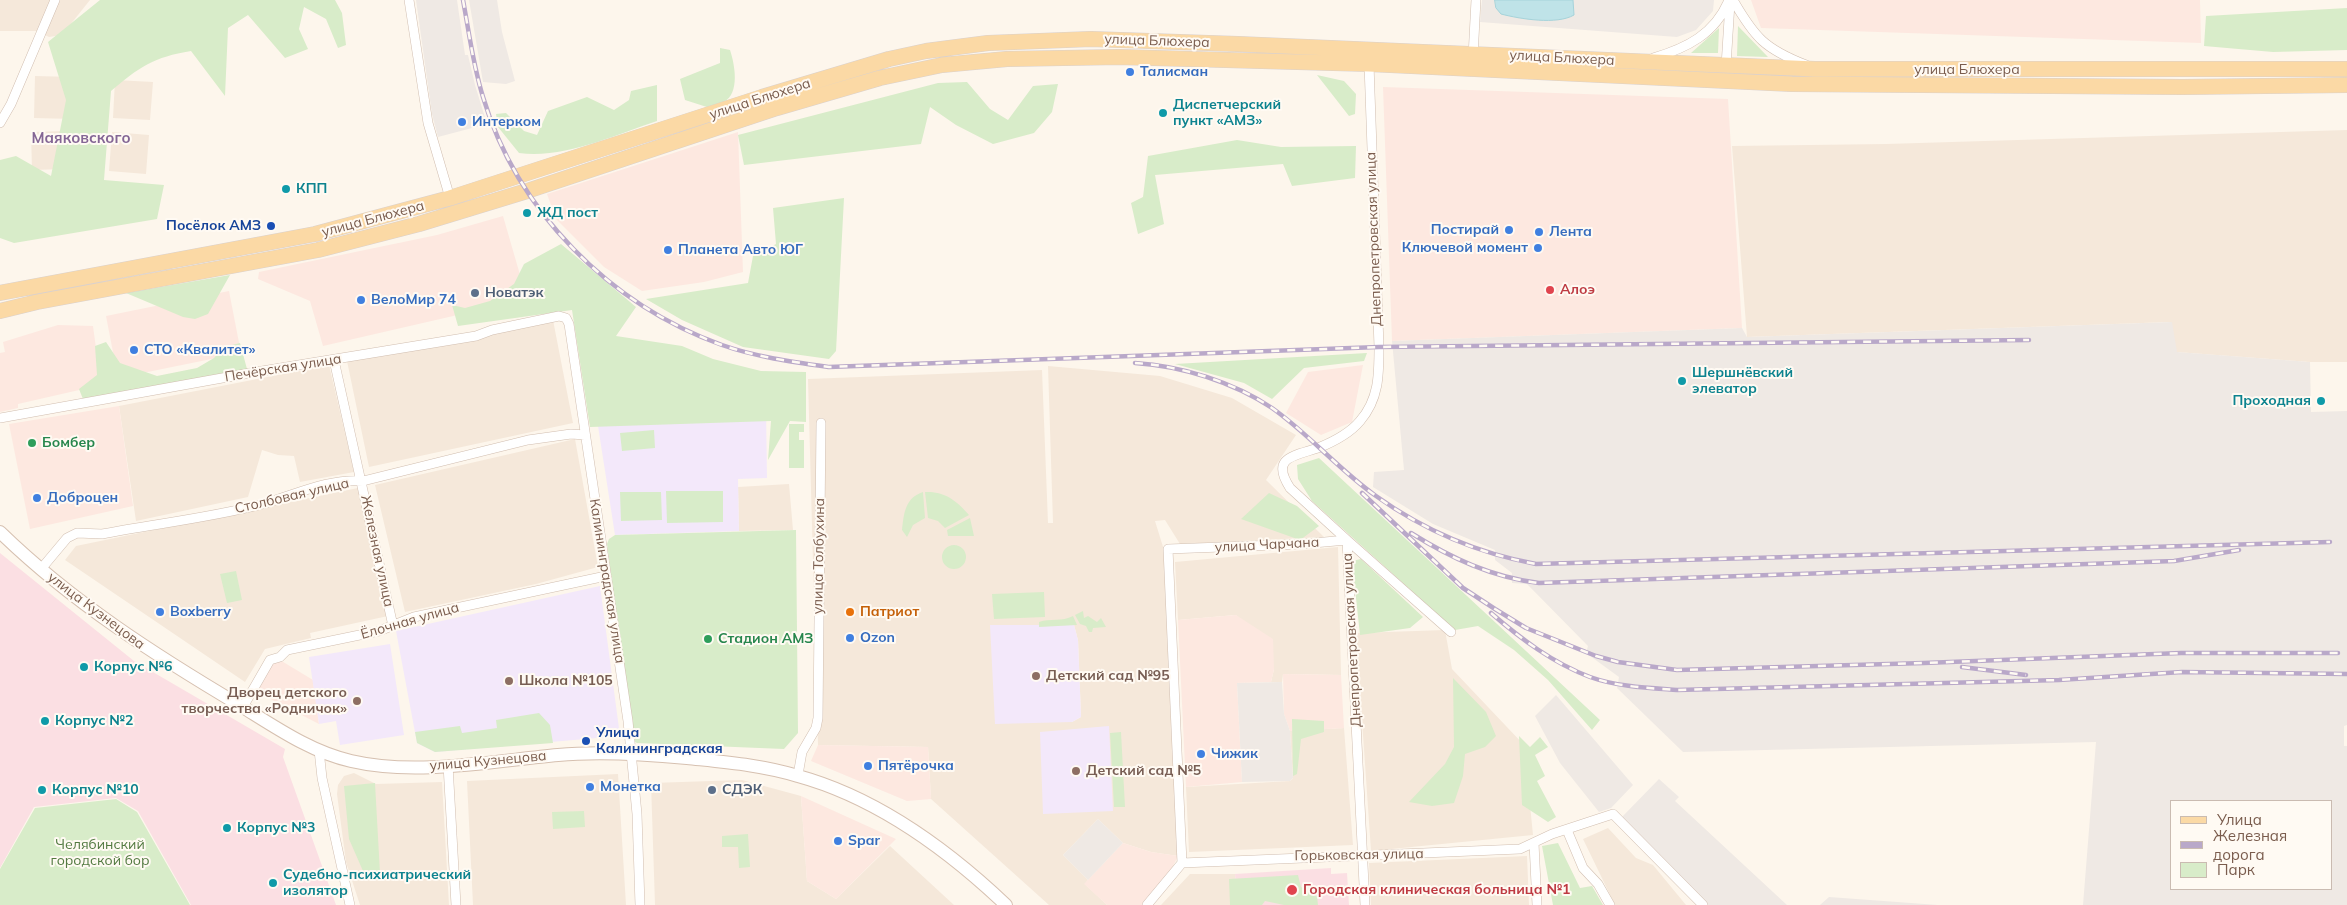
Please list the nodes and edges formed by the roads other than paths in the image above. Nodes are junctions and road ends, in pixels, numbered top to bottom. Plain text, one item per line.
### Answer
1 (55, 0) edge
2 (409, 0) edge
3 (1476, 0) edge
4 (1731, 0) edge
5 (1473, 53) junction
6 (1369, 57) junction
7 (1635, 63) junction
8 (1726, 66) junction
9 (1473, 69) junction
10 (1815, 69) junction
11 (2347, 69) edge
12 (2347, 85) edge
13 (0, 124) edge
14 (450, 198) junction
15 (0, 293) edge
16 (0, 311) edge
17 (566, 318) joint
18 (334, 360) junction
19 (0, 418) edge
20 (821, 423) dead end
21 (585, 435) junction
22 (363, 481) junction
23 (0, 532) edge
24 (1347, 540) junction
25 (41, 569) junction
26 (606, 576) junction
27 (393, 626) junction
28 (1451, 632) dead end
29 (243, 708) junction
30 (319, 750) junction
31 (632, 754) junction
32 (448, 765) junction
33 (798, 775) junction
34 (1567, 830) junction
35 (1534, 844) junction
36 (1363, 855) junction
37 (1182, 863) junction
38 (350, 905) edge
39 (456, 905) edge
40 (640, 905) edge
41 (1006, 905) edge
42 (1147, 905) edge
43 (1365, 905) edge
44 (1537, 905) edge
45 (1610, 905) edge
46 (1703, 905) edge

1 - 13 street
2 - 14 street
3 - 5 street
4 - 7 street
4 - 8 street
4 - 10 street
5 - 6 main road, улица Блюхера
5 - 7 main road, улица Блюхера
5 - 9 street
6 - 9 main road, улица Блюхера
6 - 14 main road, улица Блюхера
6 - 16 main road, улица Блюхера
6 - 24 street, Днепропетровская улица
7 - 8 main road, улица Блюхера
8 - 10 main road, улица Блюхера
9 - 12 main road, улица Блюхера
10 - 11 main road, улица Блюхера
14 - 15 main road, улица Блюхера
17 - 18 street, Печёрская улица
17 - 21 street, Калининградская улица
18 - 19 street, Печёрская улица
18 - 22 street, Железная улица
20 - 33 street, улица Толбухина
21 - 22 street, Столбовая улица
21 - 26 street, Калининградская улица
22 - 25 street, Столбовая улица
22 - 27 street, Железная улица
23 - 25 street, улица Кузнецова
24 - 28 street
24 - 36 street, Днепропетровская улица
24 - 37 street, улица Чарчана
25 - 29 street, улица Кузнецова
26 - 27 street, Ёлочная улица
26 - 31 street, Калининградская улица
27 - 29 street, Ёлочная улица
29 - 30 street, улица Кузнецова
30 - 32 street, улица Кузнецова
30 - 38 street
31 - 32 street, улица Кузнецова
31 - 33 street, улица Кузнецова
31 - 40 street, Калининградская улица
32 - 39 street
33 - 41 street, улица Кузнецова
34 - 35 street, Горьковская улица
34 - 45 street
34 - 46 street, Горьковская улица
35 - 36 street, Горьковская улица
35 - 44 street
36 - 37 street, Горьковская улица
36 - 43 street, Днепропетровская улица
37 - 42 street

